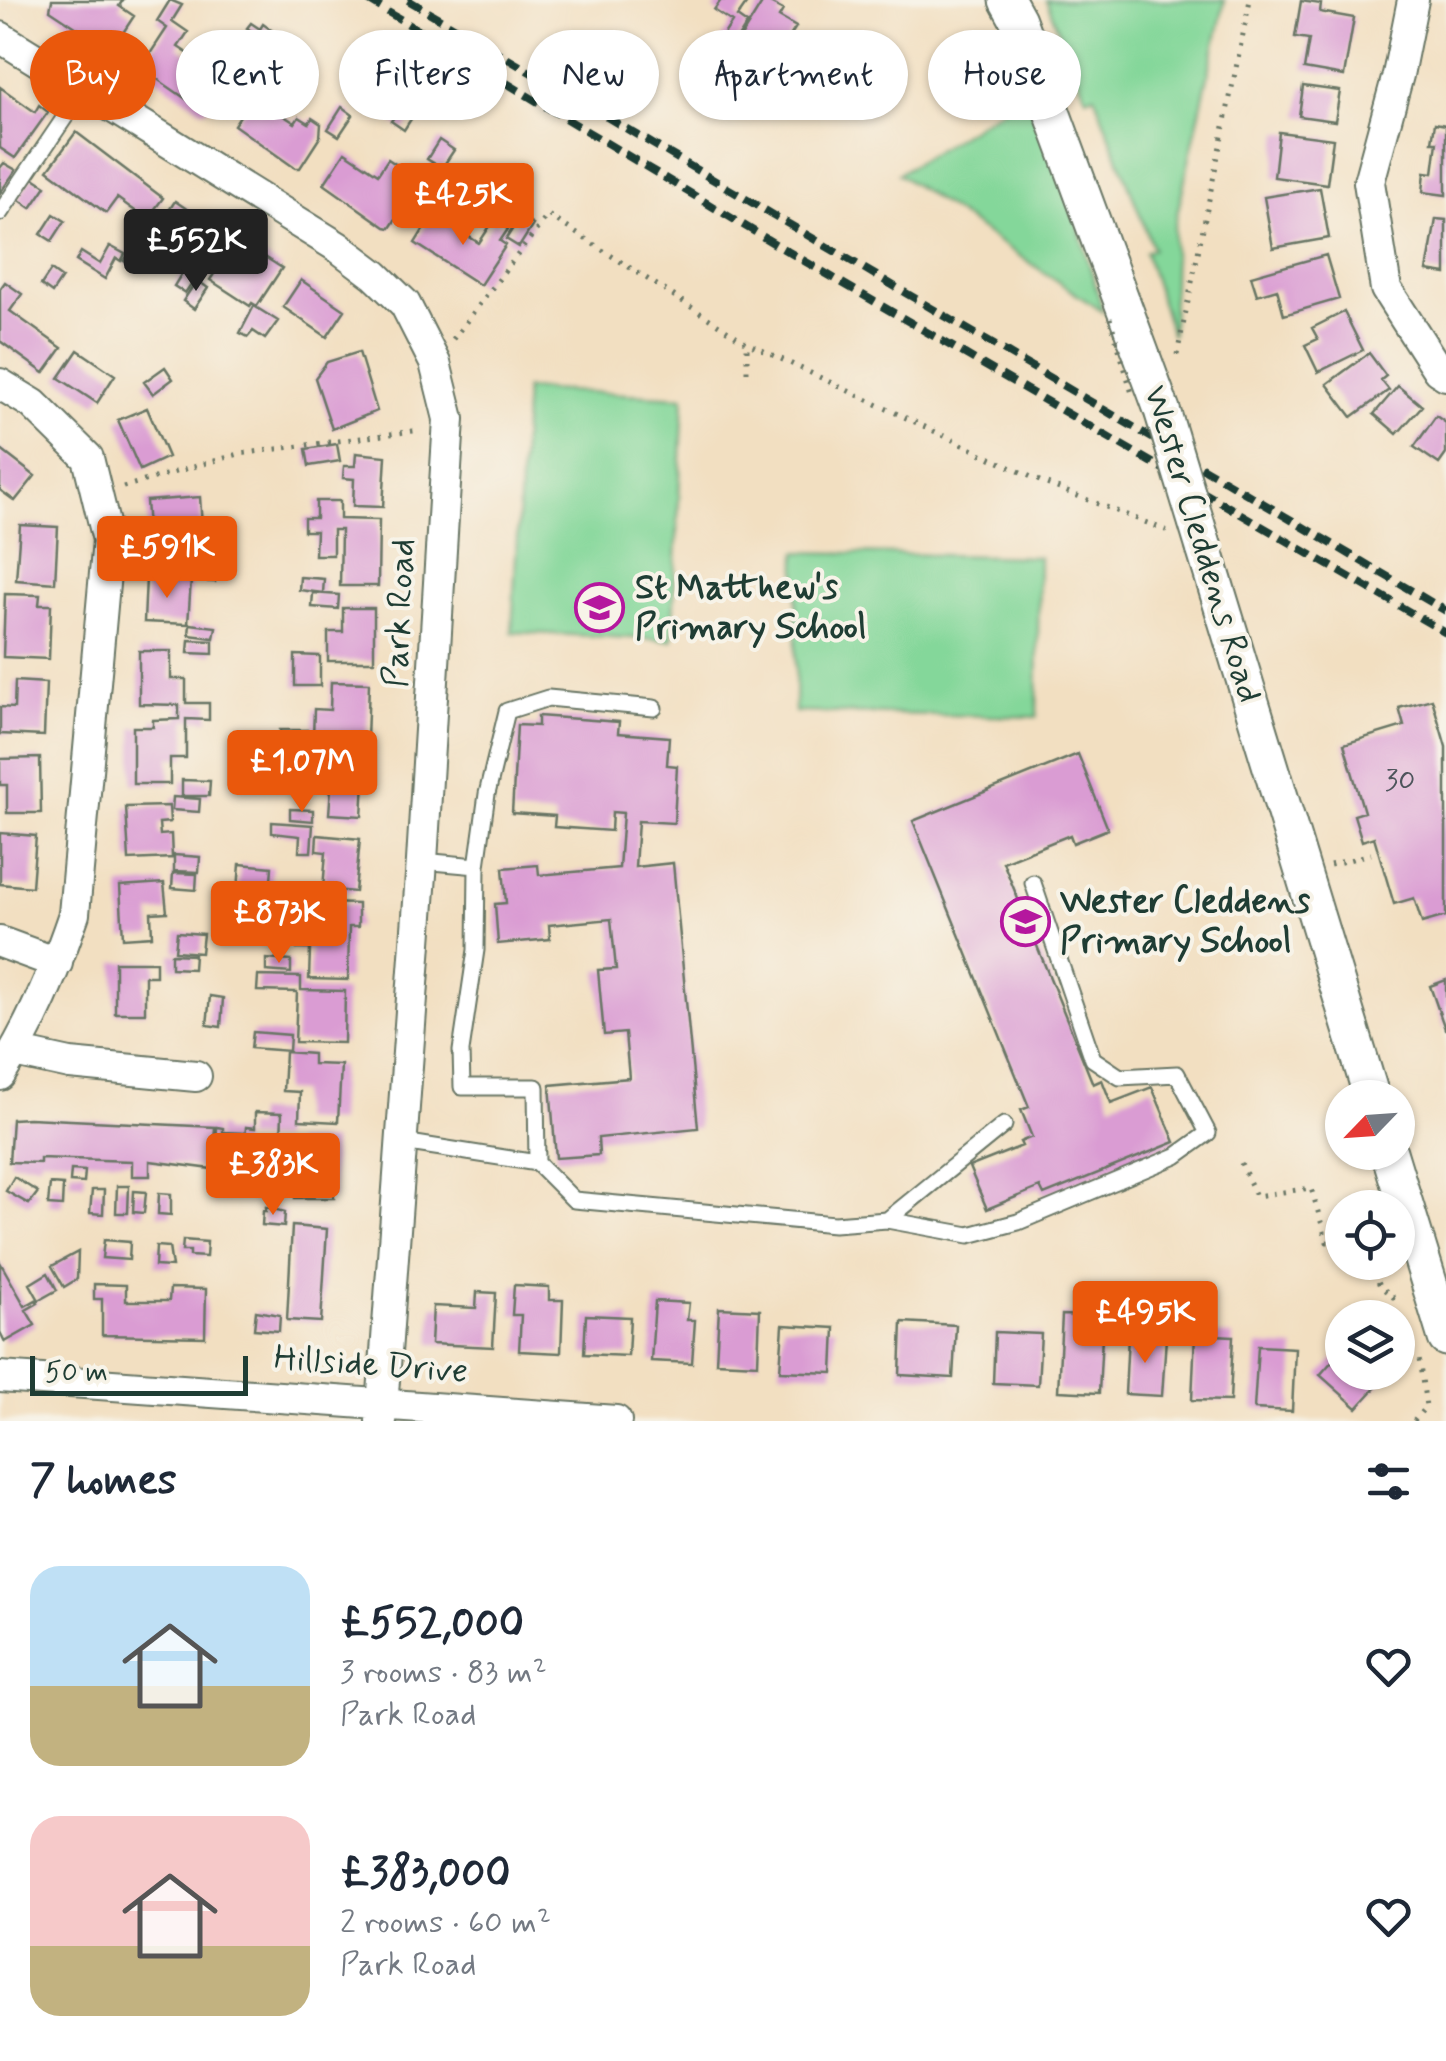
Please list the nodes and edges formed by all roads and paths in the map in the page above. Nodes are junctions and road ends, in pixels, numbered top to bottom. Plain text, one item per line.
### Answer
1 (1007, 0) edge
2 (1250, 0) edge
3 (1412, 0) edge
4 (0, 37) edge
5 (30, 56) edge
6 (63, 120) edge
7 (133, 120) edge
8 (0, 213) edge
9 (748, 343) junction
10 (1176, 360) dead end
11 (434, 362) junction
12 (747, 372) dead end
13 (1446, 375) edge
14 (0, 384) edge
15 (449, 426) junction
16 (97, 495) junction
17 (1171, 532) dead end
18 (654, 708) dead end
19 (1371, 854) dead end
20 (422, 861) junction
21 (477, 866) junction
22 (1304, 872) junction
23 (1032, 883) dead end
24 (0, 942) edge
25 (58, 964) junction
26 (8, 1064) edge
27 (196, 1076) dead end
28 (1367, 1080) edge
29 (1004, 1125) dead end
30 (403, 1142) junction
31 (537, 1163) junction
32 (1241, 1163) dead end
33 (1395, 1170) edge
34 (887, 1220) junction
35 (1325, 1236) edge
36 (1378, 1280) edge
37 (1400, 1295) dead end
38 (1446, 1338) edge
39 (0, 1376) edge
40 (382, 1412) edge
41 (616, 1421) edge

1 - 22 street, Wester Cleddens Road, bridge
2 - 10 path
3 - 13 street
4 - 5 street, Park Road
6 - 8 lane
7 - 11 street, Park Road
9 - 11 path
9 - 12 path
9 - 17 path
11 - 15 street, Park Road
14 - 16 street
15 - 16 path
15 - 20 street, Park Road
16 - 25 street
18 - 21 lane
19 - 22 path
20 - 21 lane
20 - 30 street, Park Road
21 - 31 lane
22 - 28 street, Wester Cleddens Road
23 - 34 lane
24 - 25 street
25 - 26 street
26 - 27 street
29 - 34 lane
30 - 31 lane
30 - 40 street, Park Road
31 - 34 lane
32 - 35 path
33 - 38 street
36 - 37 path
39 - 40 street, Hillside Drive
40 - 41 street, Hillside Drive

